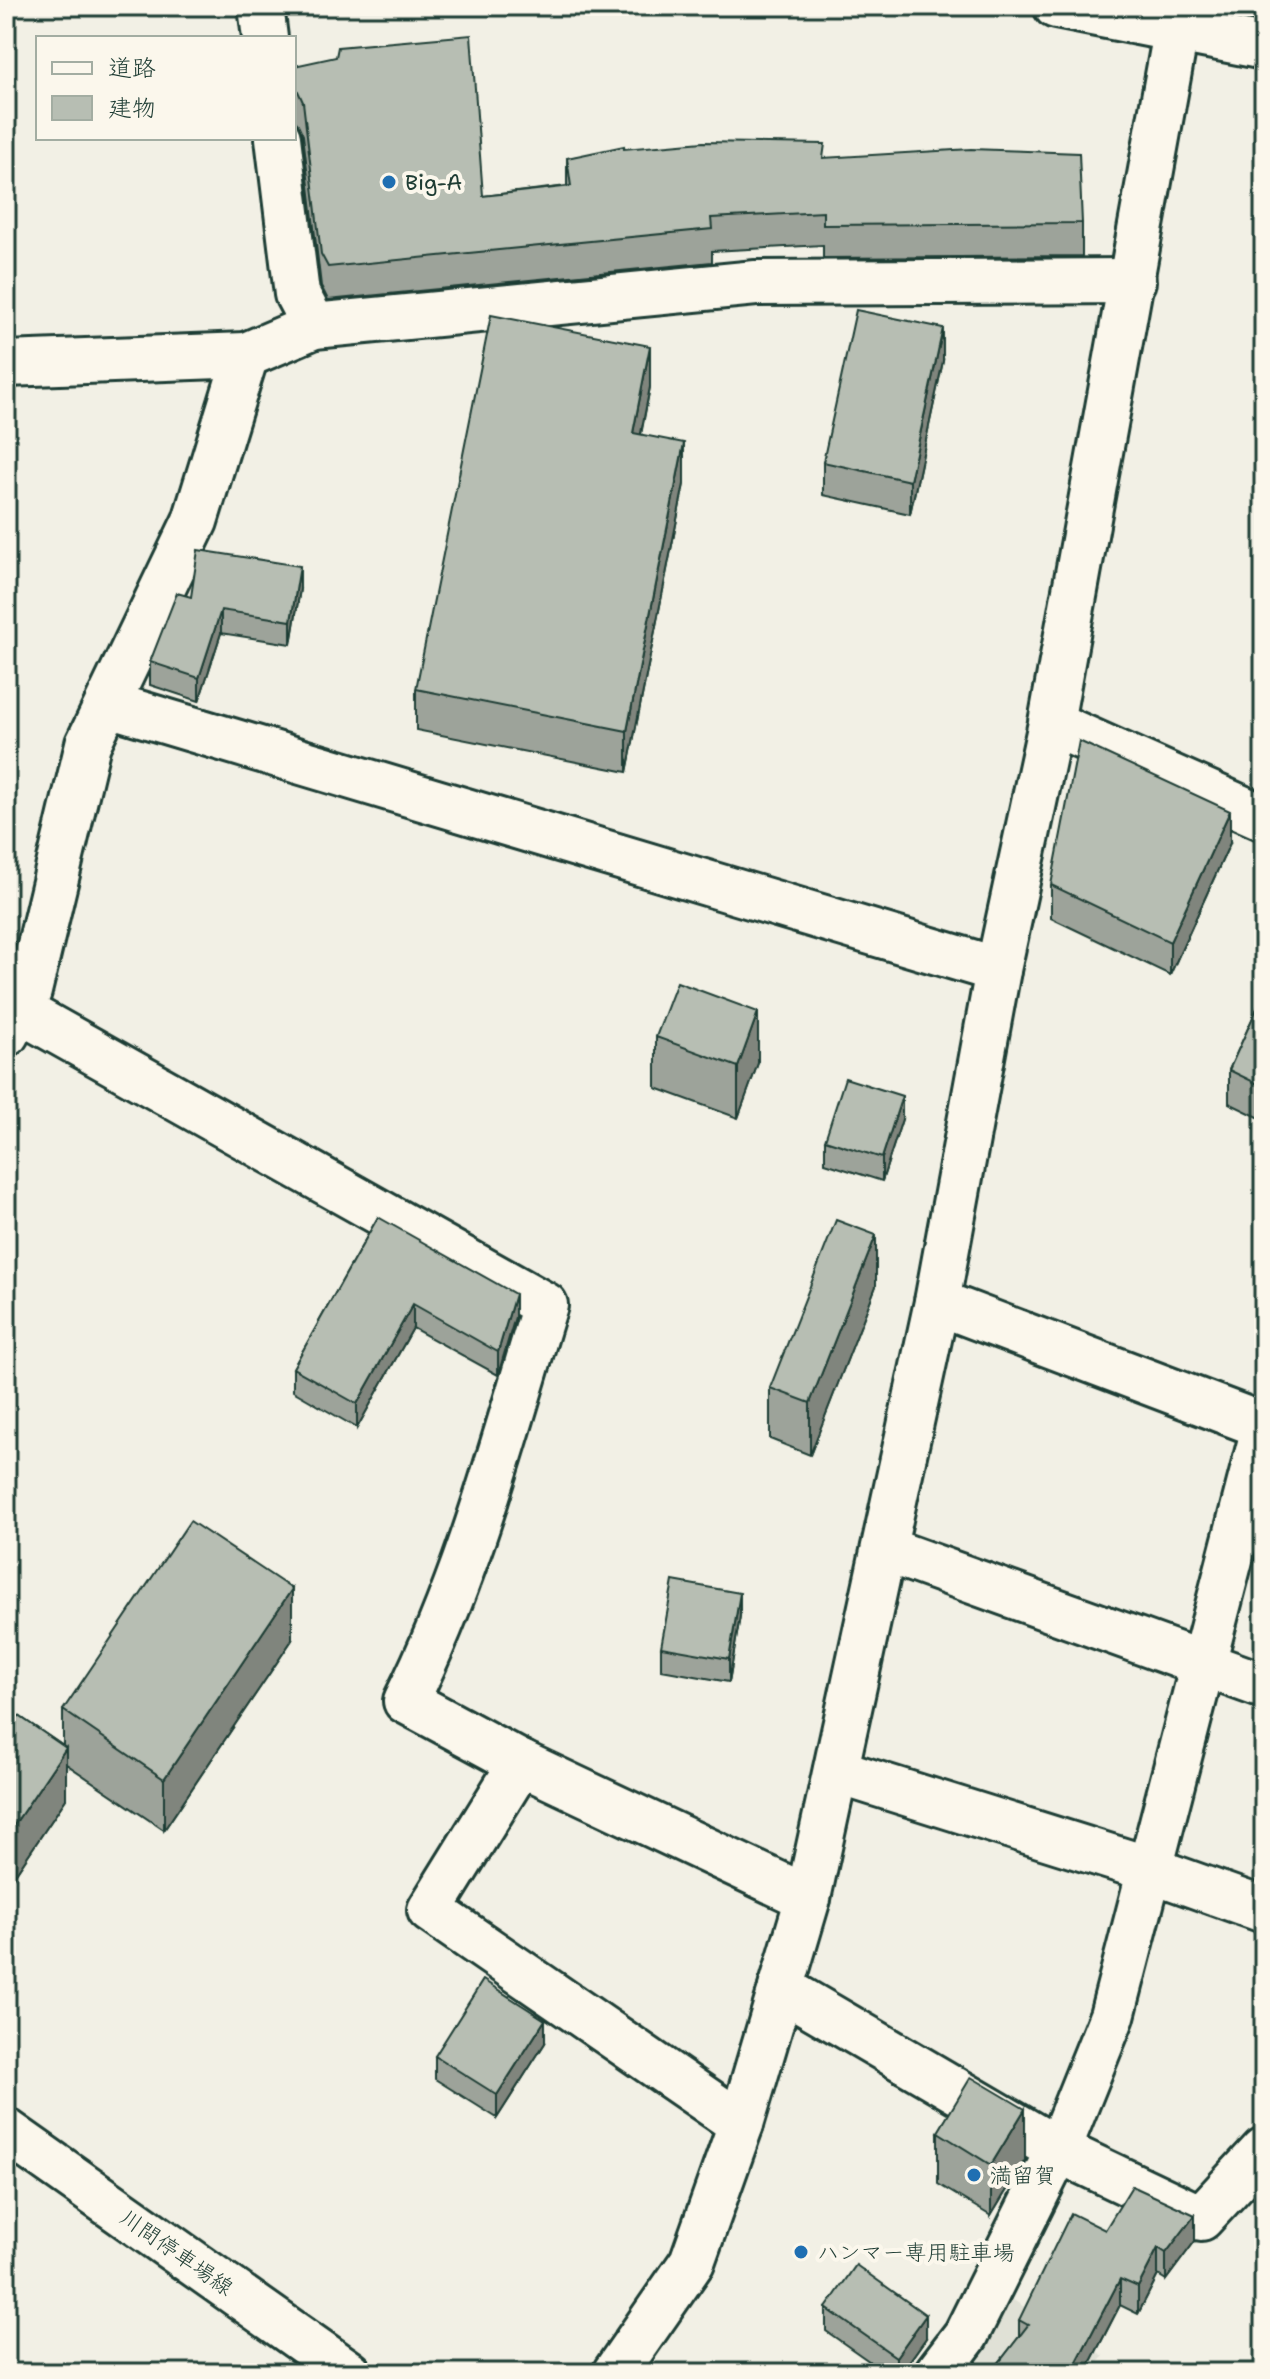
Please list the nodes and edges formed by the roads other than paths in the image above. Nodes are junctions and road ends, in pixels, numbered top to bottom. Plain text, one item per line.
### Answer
1 (261, 6) edge
2 (1056, 6) edge
3 (1179, 19) edge
4 (265, 36) edge
5 (1264, 47) edge
6 (278, 140) edge
7 (1133, 281) junction
8 (314, 326) junction
9 (246, 355) junction
10 (6, 364) edge
11 (108, 704) junction
12 (1051, 723) junction
13 (1264, 818) edge
14 (998, 970) junction
15 (14, 1022) edge
16 (937, 1302) junction
17 (1264, 1427) edge
18 (1255, 1502) edge
19 (884, 1549) junction
20 (1202, 1664) junction
21 (1264, 1686) edge
22 (521, 1763) junction
23 (836, 1771) junction
24 (1152, 1870) junction
25 (808, 1898) junction
26 (1264, 1910) edge
27 (781, 1988) junction
28 (741, 2124) junction
29 (6, 2131) edge
30 (1058, 2150) junction
31 (1264, 2150) edge
32 (349, 2373) edge
33 (615, 2373) edge
34 (937, 2373) edge

1 - 4 street
2 - 3 street
3 - 5 street
3 - 7 street
6 - 8 street
7 - 8 street
7 - 12 street
8 - 9 street
9 - 10 street
9 - 11 street
11 - 14 street
11 - 15 street
12 - 13 street
12 - 14 street
14 - 16 street
15 - 22 street
16 - 17 street
16 - 19 street
17 - 18 street
18 - 20 street
19 - 20 street
19 - 23 street
20 - 21 street
20 - 24 street
22 - 25 street
22 - 28 street
23 - 24 street
23 - 25 street
24 - 26 street
24 - 30 street
25 - 27 street
27 - 28 street
27 - 30 street
28 - 33 street
29 - 32 street, 川間停車場線
30 - 31 street
30 - 34 street

